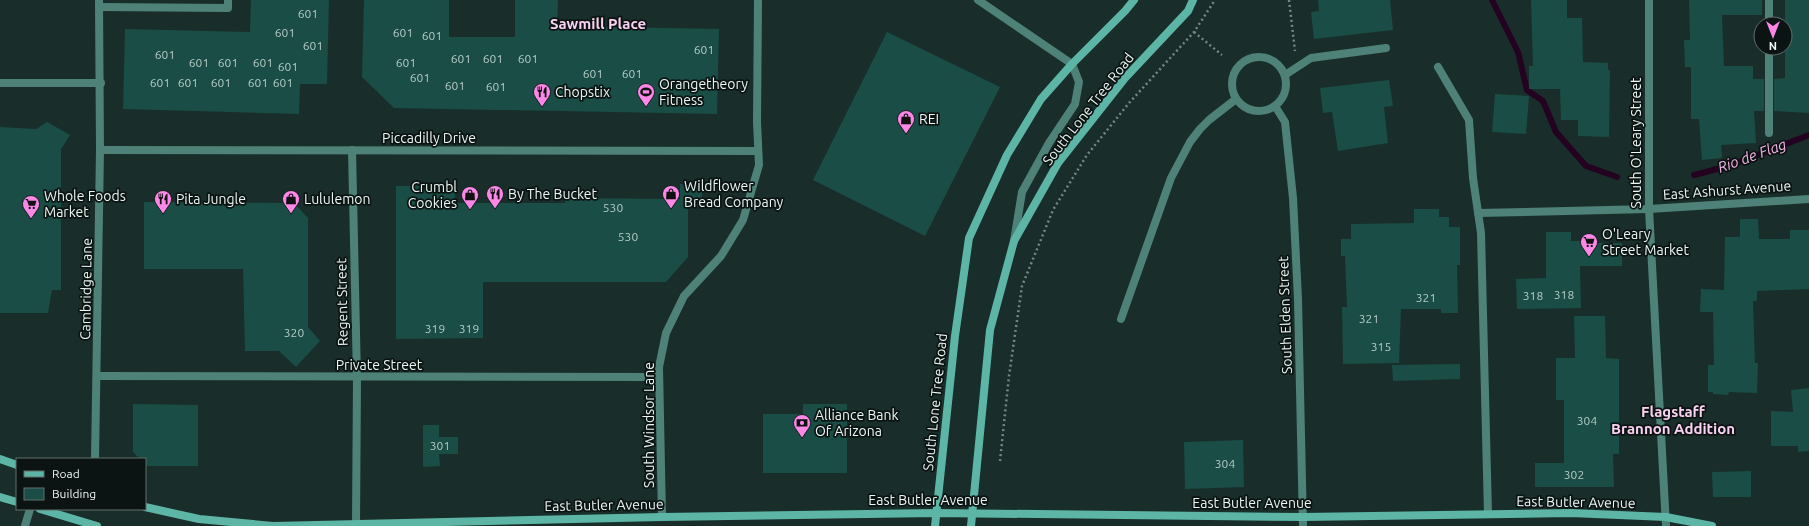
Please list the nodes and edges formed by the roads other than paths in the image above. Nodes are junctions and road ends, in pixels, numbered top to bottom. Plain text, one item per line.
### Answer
1 (228, 0) edge
2 (758, 0) edge
3 (978, 0) edge
4 (1134, 0) edge
5 (1193, 0) edge
6 (1649, 0) edge
7 (1768, 0) edge
8 (99, 4) edge
9 (1769, 16) edge
10 (1386, 48) dead end
11 (1769, 56) edge
12 (1072, 64) junction
13 (1438, 67) dead end
14 (1285, 75) junction
15 (0, 83) edge
16 (100, 83) junction
17 (1236, 99) junction
18 (1275, 106) junction
19 (1769, 133) dead end
20 (100, 150) junction
21 (352, 150) junction
22 (758, 151) junction
23 (1809, 199) edge
24 (1650, 208) junction
25 (1478, 213) junction
26 (1014, 241) junction
27 (1121, 319) dead end
28 (98, 376) junction
29 (659, 377) junction
30 (357, 378) junction
31 (96, 458) edge
32 (0, 459) edge
33 (16, 465) edge
34 (0, 497) edge
35 (16, 502) edge
36 (146, 506) edge
37 (30, 510) edge
38 (43, 510) edge
39 (936, 513) junction
40 (973, 513) junction
41 (1488, 514) junction
42 (662, 517) junction
43 (1303, 517) junction
44 (1666, 517) junction
45 (356, 525) edge
46 (25, 526) edge
47 (97, 526) edge
48 (935, 526) edge
49 (972, 526) edge
50 (1303, 526) edge
51 (1666, 526) edge
52 (1712, 526) edge

1 - 8 street
2 - 22 street, South Windsor Lane
3 - 12 street
4 - 12 main road, South Lone Tree Road
5 - 26 main road, South Lone Tree Road
6 - 24 street, South O'Leary Street
7 - 9 street
8 - 16 street, Cambridge Lane
10 - 14 street
11 - 19 street
12 - 26 street
12 - 39 main road, South Lone Tree Road
13 - 25 street
14 - 17 street
14 - 18 street
15 - 16 street
16 - 20 street, Cambridge Lane
17 - 18 street
17 - 27 street
18 - 43 street, South Elden Street
20 - 21 street, Piccadilly Drive
20 - 28 street, Cambridge Lane
21 - 22 street, Piccadilly Drive
21 - 30 street, Regent Street
22 - 29 street, South Windsor Lane
23 - 24 street, East Ashurst Avenue
24 - 25 street, East Ashurst Avenue
24 - 44 street, South O'Leary Street
25 - 41 street
26 - 40 main road, South Lone Tree Road
28 - 30 street, Private Street
28 - 31 street, Cambridge Lane
29 - 30 street, Private Street
29 - 42 street, South Windsor Lane
30 - 45 street, Regent Street
32 - 33 main road
34 - 35 main road
36 - 45 main road, East Butler Avenue
37 - 46 street
38 - 47 main road
39 - 40 main road, East Butler Avenue
39 - 42 main road, East Butler Avenue
39 - 48 main road, South Lone Tree Road
40 - 43 main road, East Butler Avenue
40 - 49 main road, South Lone Tree Road
41 - 43 main road, East Butler Avenue
41 - 44 main road, East Butler Avenue
42 - 45 main road, East Butler Avenue
43 - 50 street, South Elden Street
44 - 51 street, South O'Leary Street
44 - 52 main road, East Butler Avenue

